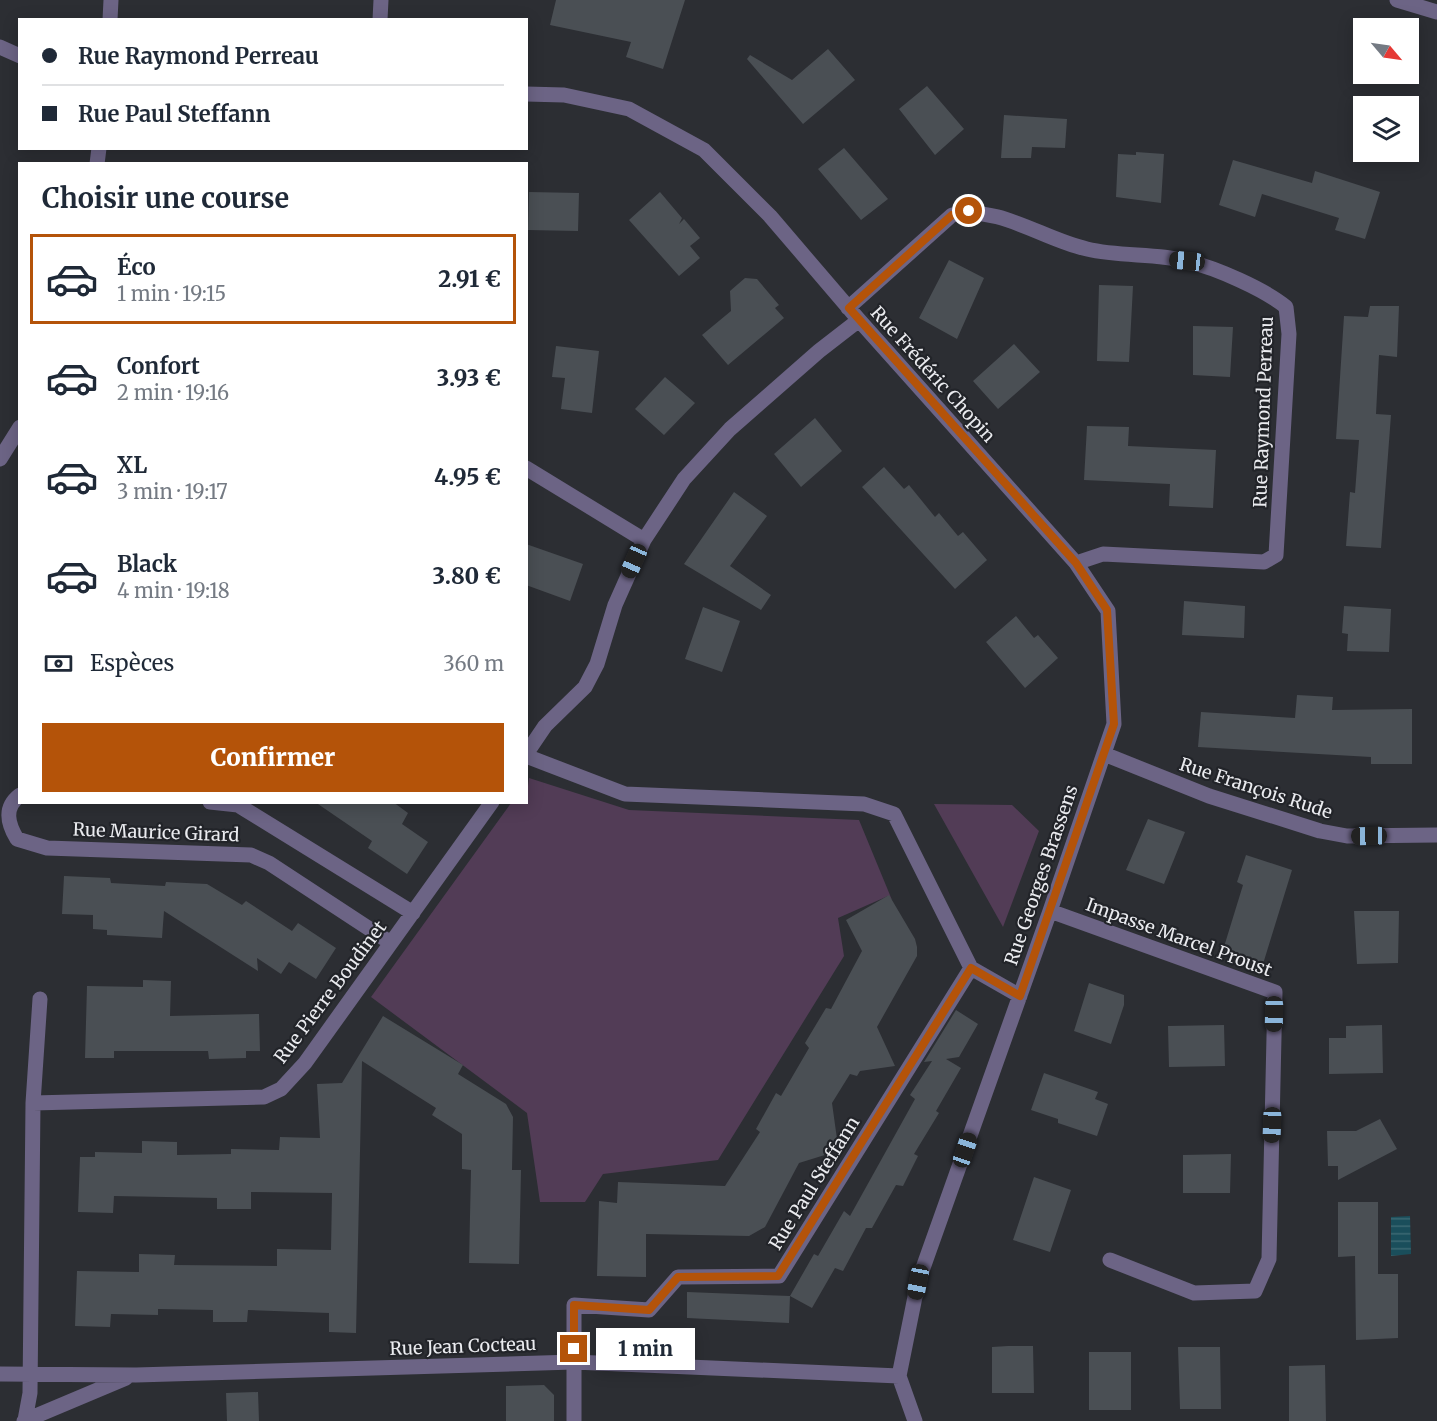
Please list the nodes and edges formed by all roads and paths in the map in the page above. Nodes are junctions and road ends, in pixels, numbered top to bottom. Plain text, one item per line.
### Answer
1 (111, 0) edge
2 (381, 0) edge
3 (1396, 0) edge
4 (1437, 12) edge
5 (110, 18) edge
6 (380, 18) edge
7 (0, 47) edge
8 (18, 55) edge
9 (528, 94) edge
10 (849, 308) junction
11 (859, 320) junction
12 (18, 431) edge
13 (0, 459) edge
14 (528, 469) edge
15 (644, 540) junction
16 (1076, 563) junction
17 (1107, 610) joint
18 (528, 752) edge
19 (1104, 754) junction
20 (528, 756) edge
21 (18, 798) edge
22 (229, 804) edge
23 (491, 804) edge
24 (1437, 835) edge
25 (1050, 912) junction
26 (413, 913) junction
27 (391, 944) junction
28 (971, 968) junction
29 (1020, 996) junction
30 (40, 999) dead end
31 (33, 1102) junction
32 (1110, 1260) dead end
33 (574, 1362) junction
34 (0, 1374) edge
35 (31, 1374) junction
36 (136, 1375) junction
37 (899, 1376) junction
38 (24, 1421) edge
39 (574, 1421) edge
40 (915, 1421) edge

1 - 5 street
2 - 6 street
3 - 4 street
7 - 8 street
9 - 10 street, Rue Frédéric Chopin
10 - 11 street, Rue Frédéric Chopin
10 - 16 street, Rue Raymond Perreau
11 - 15 street
11 - 16 street, Rue Frédéric Chopin
12 - 13 street
14 - 15 street
15 - 18 street
16 - 17 street, Rue Frédéric Chopin
17 - 19 street, Rue Georges Brassens
19 - 24 street, Rue François Rude
19 - 25 street, Rue Georges Brassens
20 - 28 street
21 - 27 street, Rue Maurice Girard
22 - 26 street, Rue Maurice Girard
23 - 26 street, Rue Pierre Boudinet
25 - 29 street, Rue Georges Brassens
25 - 32 street, Impasse Marcel Proust
26 - 27 street, Rue Pierre Boudinet
27 - 31 street, Rue Pierre Boudinet
28 - 29 street
28 - 33 street, Rue Paul Steffann
29 - 37 street, Rue Georges Brassens
30 - 31 street
31 - 35 street
33 - 36 street, Rue Jean Cocteau
33 - 37 street, Rue Jean Cocteau
33 - 39 street
34 - 35 street, Rue Jean Cocteau
35 - 36 street, Rue Jean Cocteau
35 - 38 street, Rue Jean Cocteau
36 - 38 street, Rue Jean Cocteau
37 - 40 street

